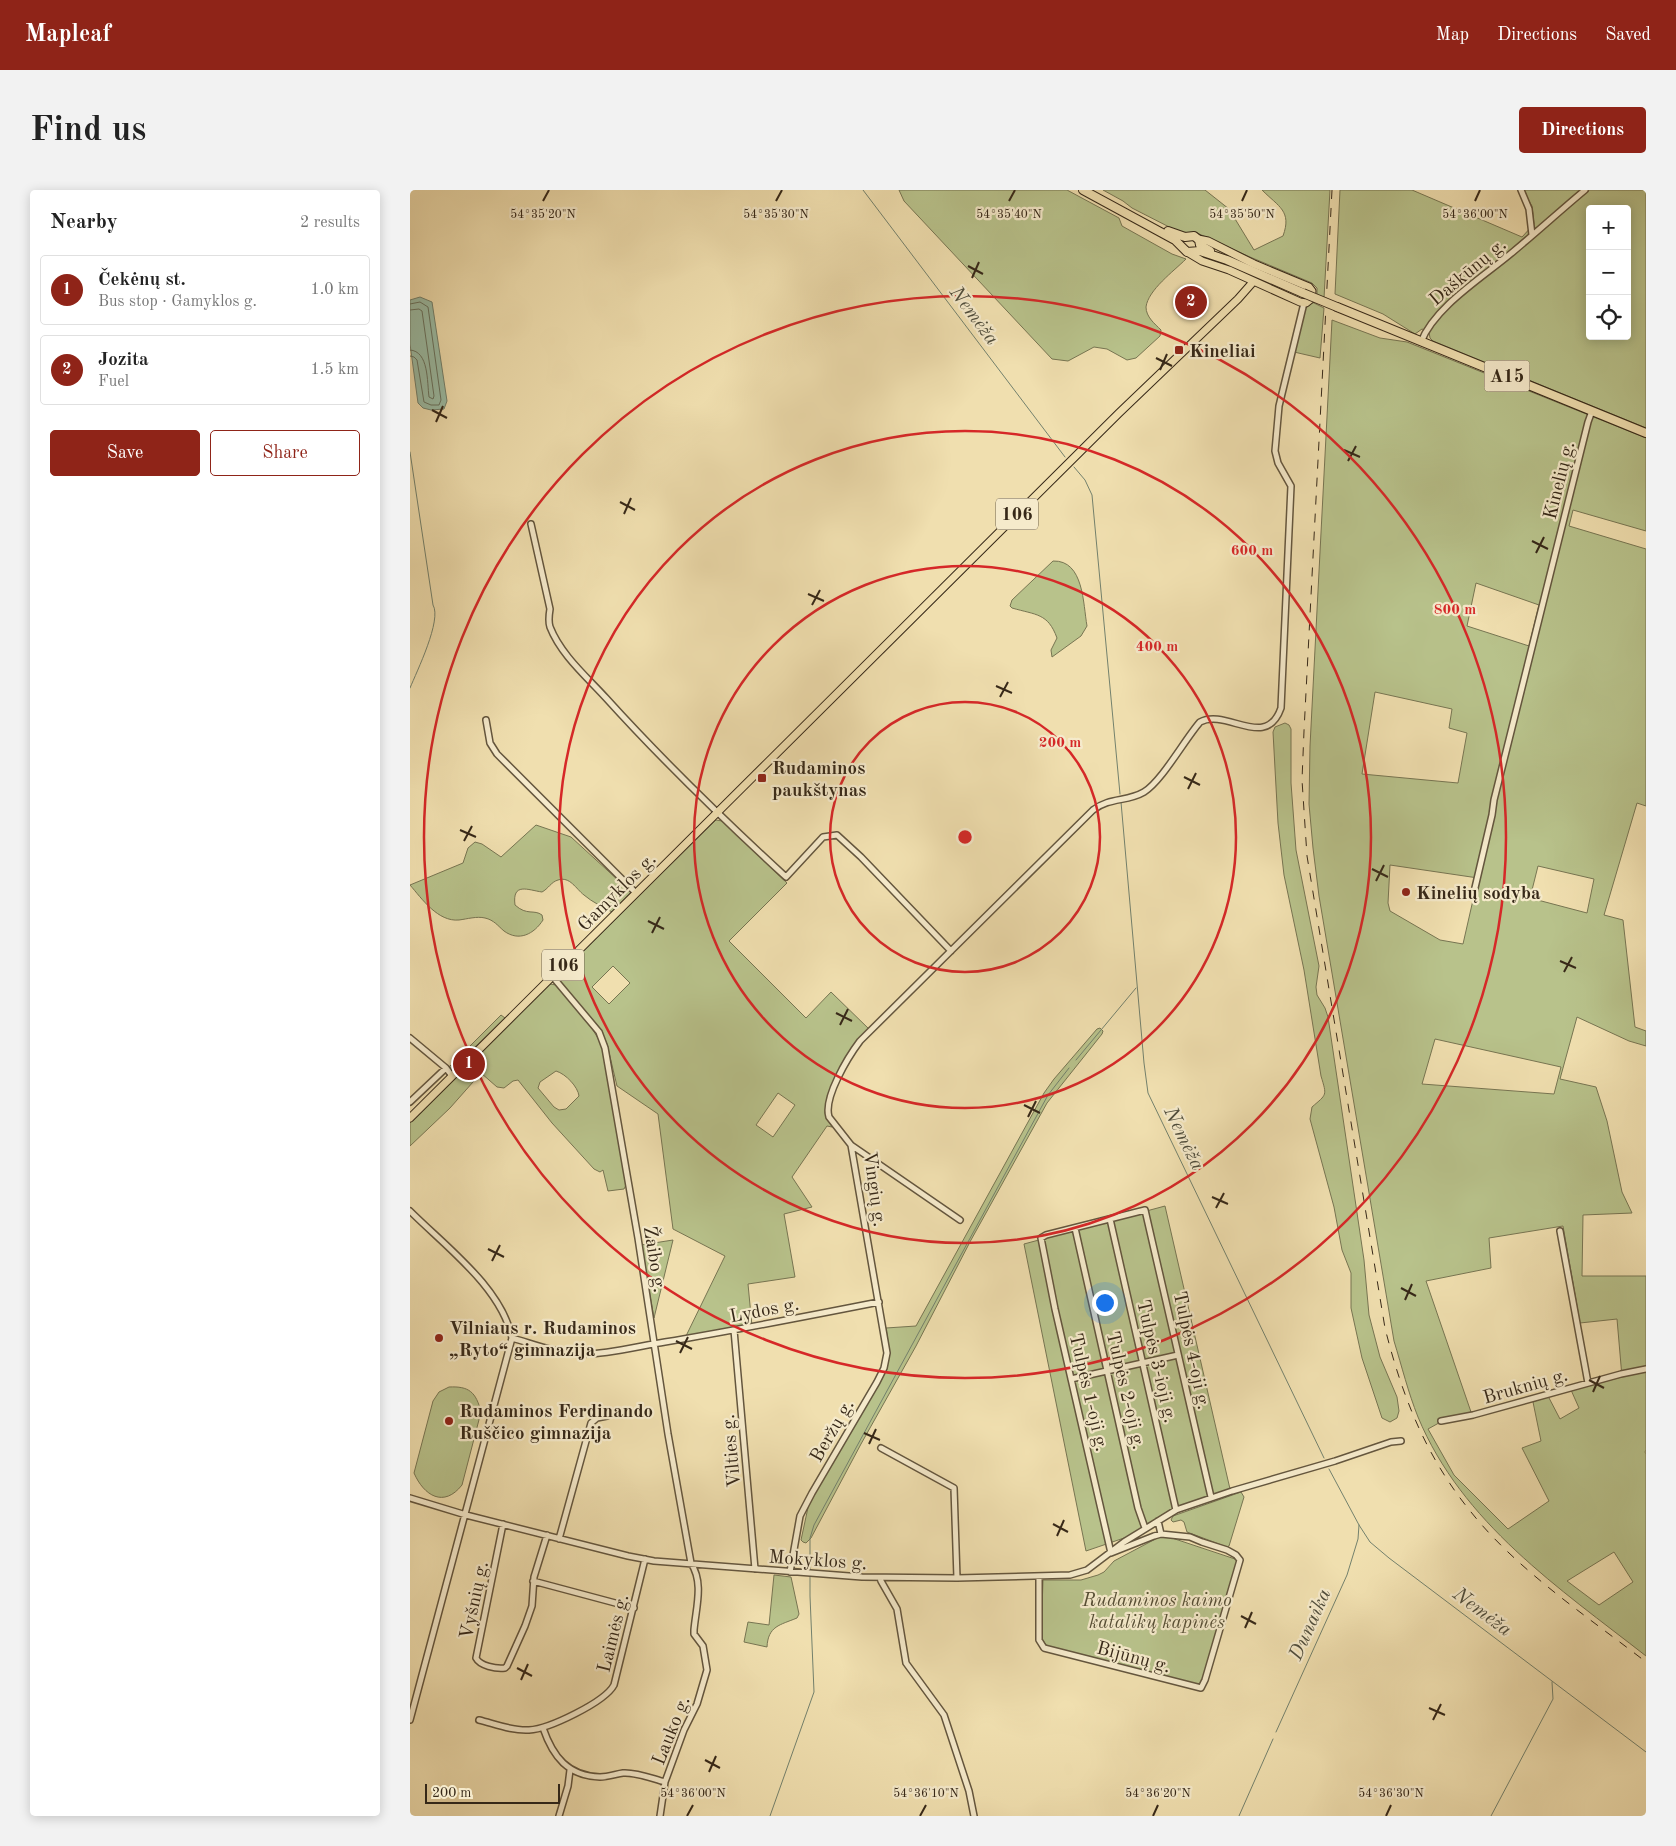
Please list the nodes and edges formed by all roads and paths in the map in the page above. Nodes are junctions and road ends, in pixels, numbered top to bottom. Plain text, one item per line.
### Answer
1 (1083, 190) edge
2 (1090, 190) edge
3 (1521, 190) edge
4 (1585, 190) edge
5 (1532, 235) junction
6 (1185, 237) junction
7 (1182, 245) junction
8 (1195, 247) junction
9 (1253, 282) junction
10 (1304, 303) junction
11 (1421, 342) junction
12 (1592, 411) junction
13 (1646, 433) edge
14 (531, 524) dead end
15 (486, 720) dead end
16 (717, 813) junction
17 (1474, 892) dead end
18 (636, 893) junction
19 (951, 951) junction
20 (552, 976) junction
21 (410, 1038) edge
22 (446, 1068) junction
23 (452, 1076) junction
24 (410, 1102) edge
25 (410, 1118) edge
26 (851, 1145) junction
27 (410, 1211) edge
28 (1110, 1219) junction
29 (960, 1220) dead end
30 (1075, 1228) junction
31 (1560, 1231) dead end
32 (879, 1302) junction
33 (734, 1330) junction
34 (512, 1338) junction
35 (655, 1343) junction
36 (1178, 1355) junction
37 (1142, 1363) junction
38 (1646, 1369) edge
39 (1107, 1371) junction
40 (1071, 1379) junction
41 (1588, 1383) junction
42 (607, 1416) dead end
43 (1441, 1422) dead end
44 (1401, 1441) dead end
45 (881, 1448) dead end
46 (1211, 1497) junction
47 (410, 1498) edge
48 (1176, 1510) junction
49 (466, 1515) junction
50 (1158, 1521) junction
51 (503, 1524) junction
52 (1145, 1528) junction
53 (1161, 1534) junction
54 (547, 1535) junction
55 (559, 1539) junction
56 (1111, 1553) junction
57 (645, 1559) junction
58 (692, 1564) junction
59 (755, 1569) junction
60 (790, 1572) junction
61 (1039, 1576) junction
62 (880, 1578) junction
63 (957, 1578) junction
64 (533, 1581) junction
65 (634, 1608) junction
66 (410, 1720) edge
67 (479, 1720) dead end
68 (543, 1728) junction
69 (570, 1770) junction
70 (666, 1782) junction
71 (558, 1816) edge
72 (660, 1816) edge
73 (974, 1816) edge

1 - 7 highway
2 - 6 highway, A15
3 - 5 street
4 - 5 street, Daškūnų g.
5 - 11 street, Daškūnų g.
6 - 7 highway
6 - 8 highway, A15
7 - 8 highway
8 - 9 main road
8 - 10 main road
8 - 11 highway, A15, bridge
9 - 10 main road
9 - 16 main road, 106
10 - 19 street
11 - 12 highway, A15
12 - 13 highway, A15
12 - 17 street, Kinelių g.
14 - 16 street
15 - 18 street
16 - 18 main road, Gamyklos g. / 106
16 - 19 street
18 - 20 main road, Gamyklos g. / 106
19 - 26 street
20 - 23 main road, Gamyklos g. / 106
20 - 35 street, Žaibo g.
21 - 22 street
22 - 23 street
22 - 24 street
23 - 25 main road, Gamyklos g. / 106
26 - 29 street, Vingių g.
26 - 32 street, Vingių g.
27 - 34 street
28 - 30 street
28 - 36 street, Tulpės 4-oji g.
28 - 37 street, Tulpės 3-ioji g.
30 - 39 street, Tulpės 2-oji g.
30 - 40 street, Tulpės 1-oji g.
31 - 41 street
32 - 33 street, Lydos g.
32 - 60 street, Beržų g.
33 - 35 street, Lydos g.
33 - 59 street, Vilties g.
34 - 35 street, Lydos g.
34 - 49 street
35 - 58 street, Žaibo g.
36 - 37 street
36 - 46 street, Tulpės 4-oji g.
37 - 39 street
37 - 48 street, Tulpės 3-ioji g.
38 - 41 street, Bruknių g.
39 - 40 street
39 - 52 street, Tulpės 2-oji g.
40 - 56 street, Tulpės 1-oji g.
41 - 43 street, Bruknių g.
42 - 55 street
44 - 46 street, Mokyklos g.
45 - 63 street
46 - 48 street, Mokyklos g.
47 - 49 street, Mokyklos g.
48 - 50 street, Mokyklos g.
49 - 51 street, Mokyklos g.
49 - 66 street
50 - 52 street, Mokyklos g.
50 - 53 street
51 - 54 street, Mokyklos g.
51 - 64 street, Vyšnių g.
52 - 56 street, Mokyklos g.
53 - 56 street
53 - 61 street, Bijūnų g.
54 - 55 street, Mokyklos g.
54 - 64 street, Vyšnių g.
55 - 57 street, Mokyklos g.
56 - 61 street, Mokyklos g.
57 - 58 street, Mokyklos g.
57 - 65 street, Laimės g.
58 - 59 street, Mokyklos g.
58 - 70 street, Lauko g.
59 - 60 street, Mokyklos g.
60 - 62 street, Mokyklos g.
61 - 63 street, Mokyklos g.
62 - 63 street, Mokyklos g.
62 - 73 street
64 - 65 street
65 - 68 street, Laimės g.
67 - 68 street, Laimės g.
68 - 69 street
69 - 70 street
69 - 71 street
70 - 72 street, Lauko g.

